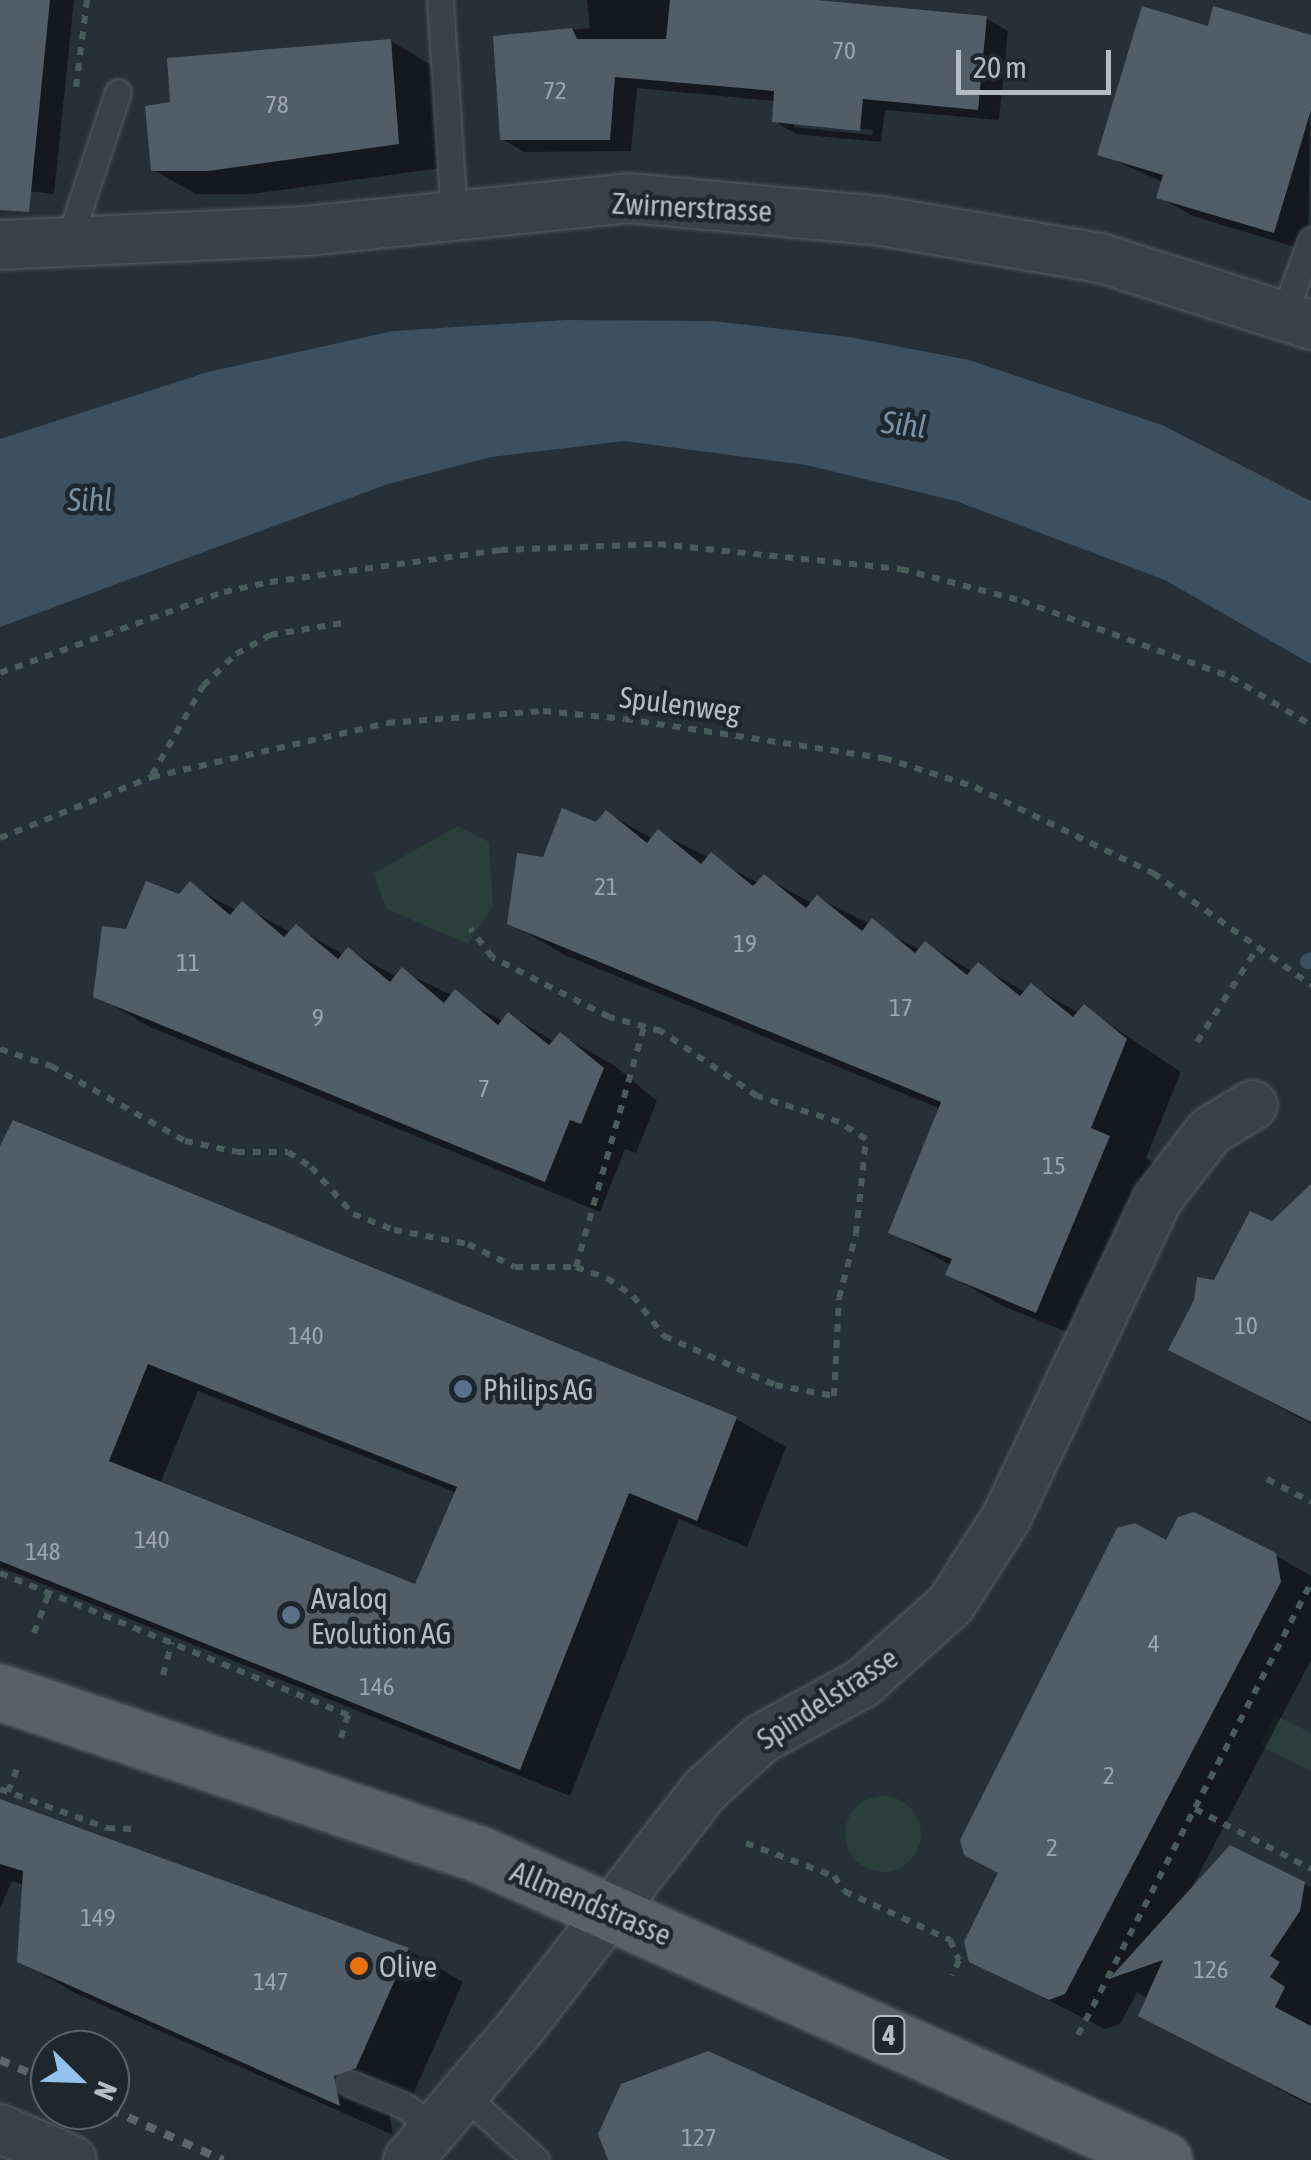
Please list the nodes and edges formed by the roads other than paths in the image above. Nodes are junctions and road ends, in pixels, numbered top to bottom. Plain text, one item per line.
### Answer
1 (440, 0) edge
2 (118, 92) dead end
3 (454, 216) junction
4 (1311, 240) edge
5 (0, 245) edge
6 (67, 246) junction
7 (1298, 320) edge
8 (1252, 1106) dead end
9 (0, 1692) edge
10 (614, 1911) junction
11 (349, 2083) dead end
12 (436, 2128) edge
13 (0, 2129) edge
14 (72, 2160) edge
15 (536, 2160) edge
16 (1164, 2160) edge

1 - 3 lane
2 - 6 lane
3 - 6 street, Zwirnerstrasse
3 - 7 street, Zwirnerstrasse
4 - 7 lane
5 - 6 street, Zwirnerstrasse
8 - 10 street, Spindelstrasse
9 - 10 main road, Allmendstrasse / 4
10 - 12 street, Spindelstrasse
10 - 16 main road, Allmendstrasse / 4
11 - 12 lane
12 - 15 lane
13 - 14 street

